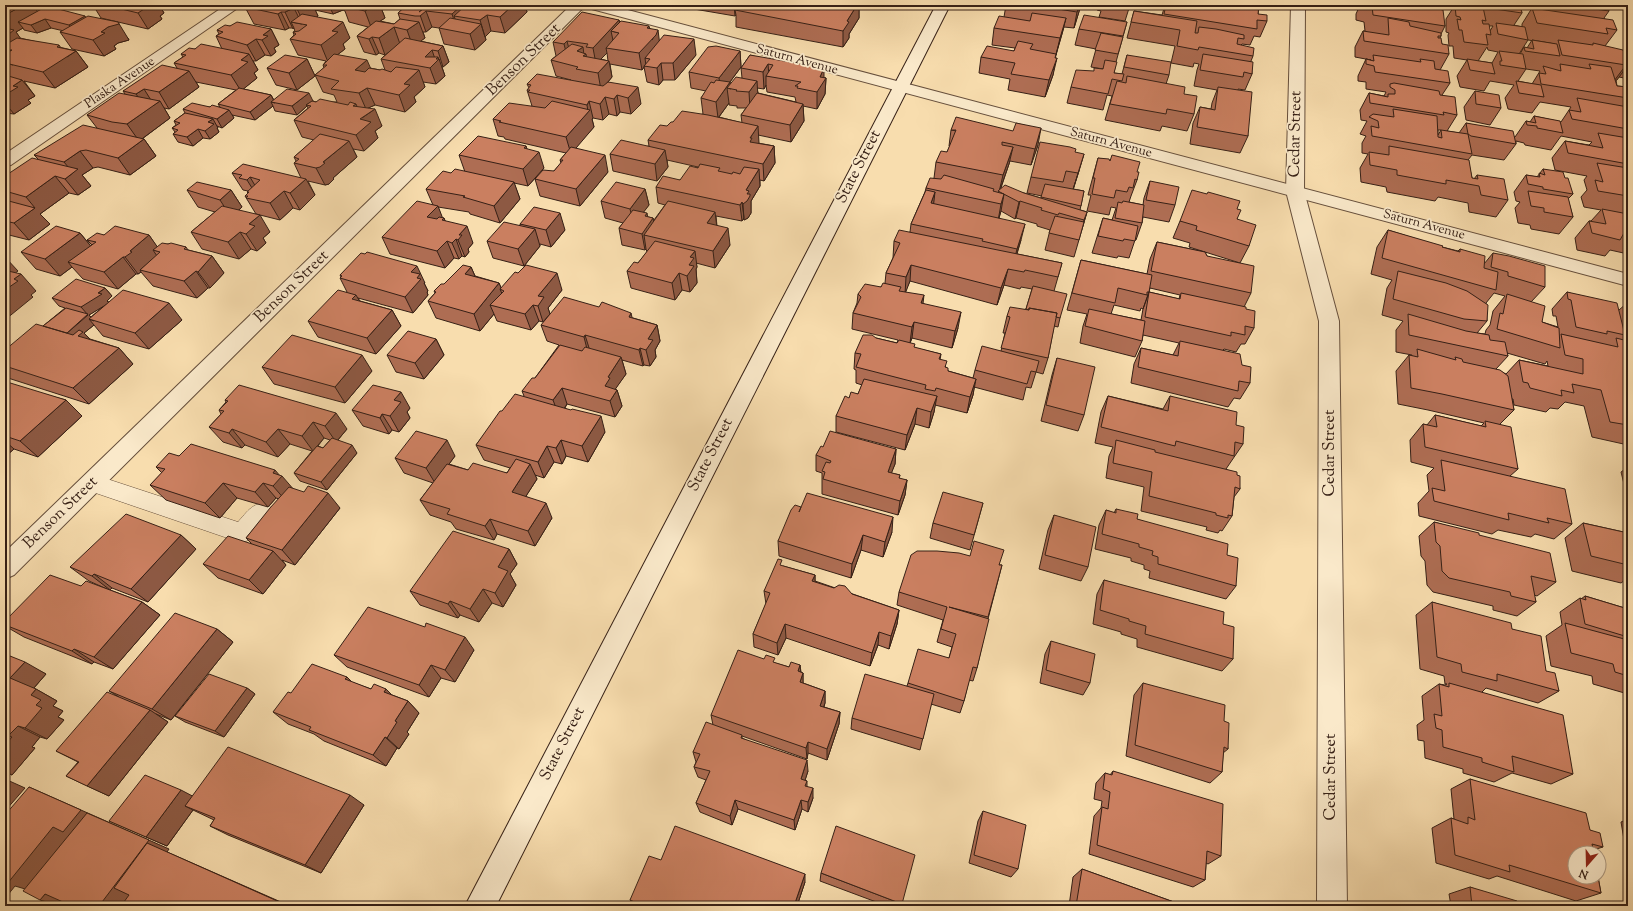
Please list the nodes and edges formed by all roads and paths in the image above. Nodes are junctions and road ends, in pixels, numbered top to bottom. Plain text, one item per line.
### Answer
1 (236, 5) edge
2 (579, 5) edge
3 (593, 5) edge
4 (942, 5) edge
5 (1298, 5) edge
6 (900, 87) junction
7 (5, 161) edge
8 (1295, 191) junction
9 (1628, 280) edge
10 (92, 483) junction
11 (261, 512) dead end
12 (5, 568) edge
13 (480, 906) edge
14 (1332, 906) edge

1 - 7 street, Plaska Avenue
2 - 10 street, Benson Street
3 - 6 street, Saturn Avenue
4 - 6 street, State Street
5 - 8 street, Cedar Street
6 - 8 street, Saturn Avenue
6 - 13 street, State Street
8 - 9 street, Saturn Avenue
8 - 14 street, Cedar Street
10 - 11 lane
10 - 12 street, Benson Street

